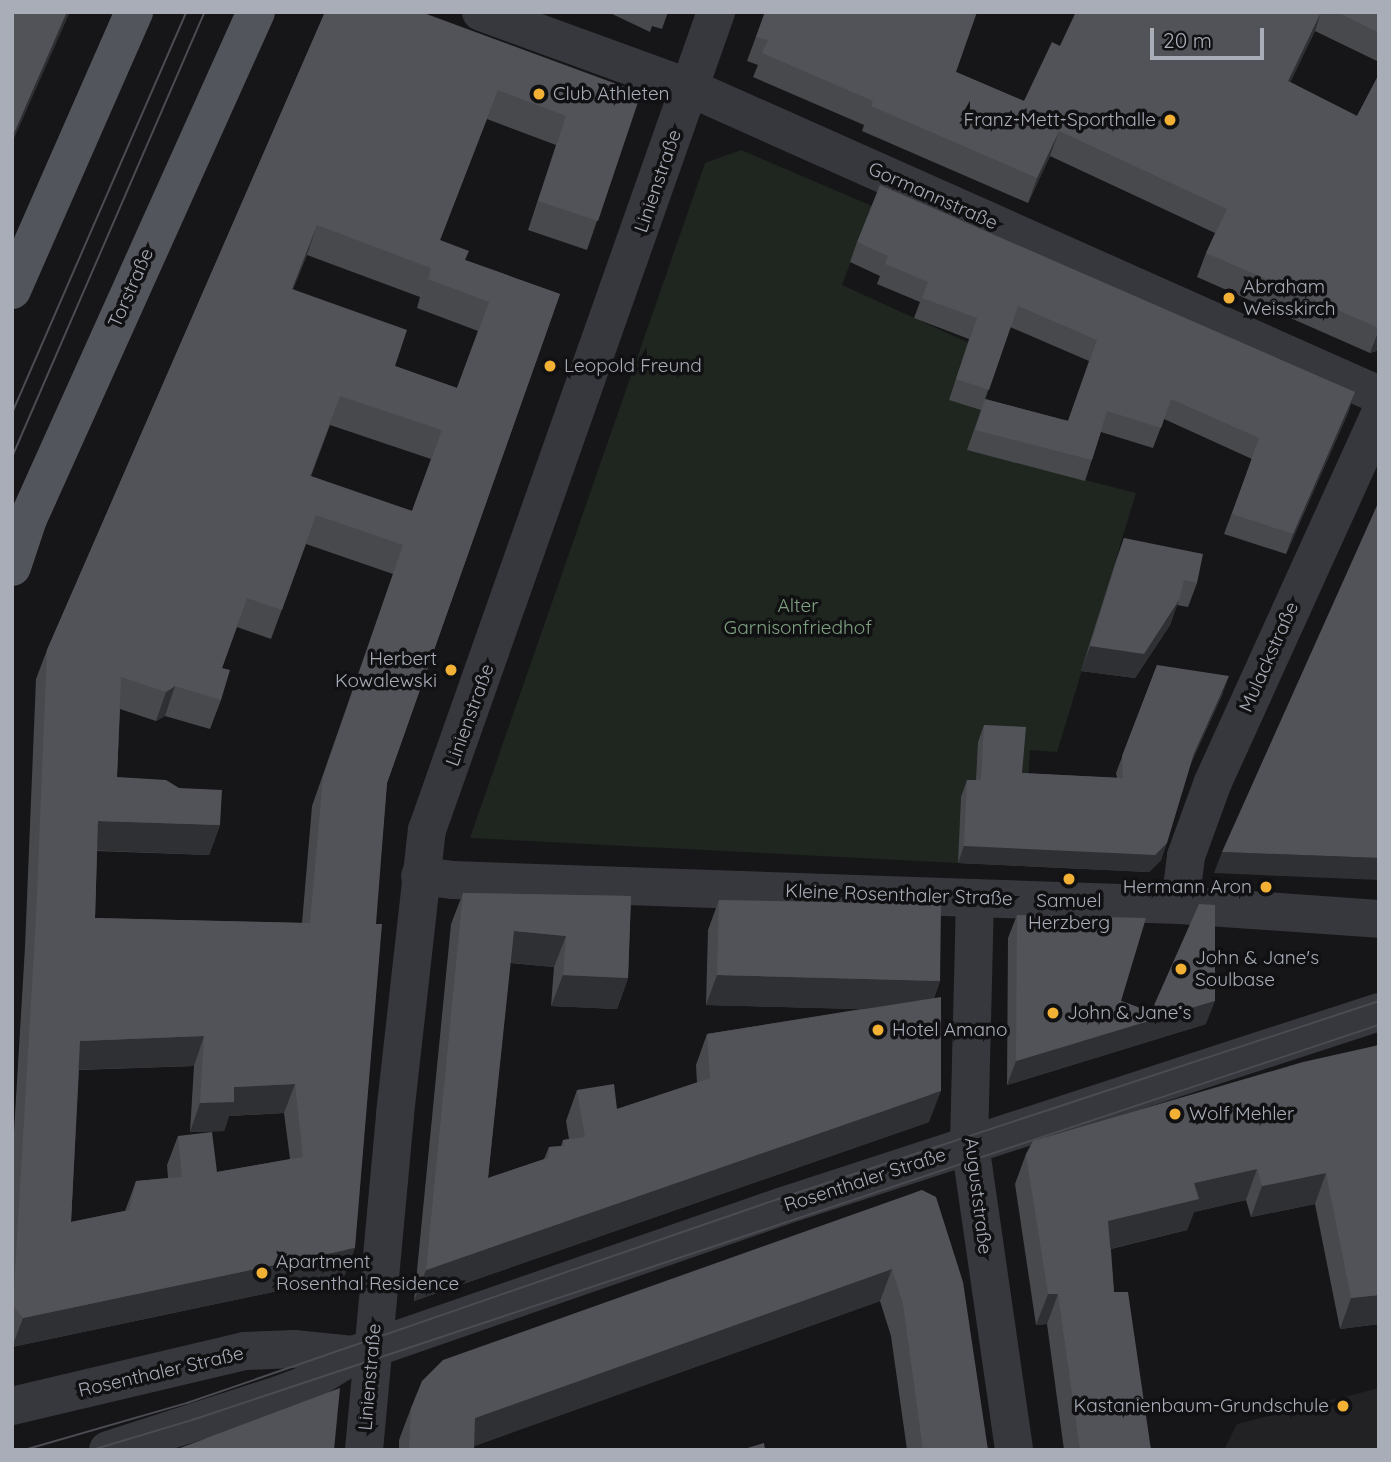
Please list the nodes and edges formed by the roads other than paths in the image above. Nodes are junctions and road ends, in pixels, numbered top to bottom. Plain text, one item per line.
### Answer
1 (134, 12) edge
2 (256, 12) edge
3 (481, 12) edge
4 (716, 12) edge
5 (691, 88) junction
6 (12, 290) edge
7 (1379, 394) edge
8 (1379, 416) edge
9 (12, 567) edge
10 (420, 876) junction
11 (975, 898) junction
12 (1180, 905) junction
13 (1379, 919) edge
14 (1379, 1012) edge
15 (970, 1146) junction
16 (363, 1352) junction
17 (12, 1406) edge
18 (108, 1450) edge
19 (364, 1450) edge
20 (1014, 1450) edge

1 - 6 main road
2 - 9 main road, Torstraße
3 - 5 street, Gormannstraße
4 - 5 street, Linienstraße
5 - 7 street, Gormannstraße
5 - 10 street, Linienstraße
8 - 12 street, Mulackstraße
10 - 11 street, Kleine Rosenthaler Straße
10 - 16 street, Linienstraße
11 - 12 street, Kleine Rosenthaler Straße
11 - 15 street, Auguststraße
12 - 13 street, Kleine Rosenthaler Straße
14 - 15 street, Rosenthaler Straße
15 - 16 street, Rosenthaler Straße
15 - 20 street, Auguststraße
16 - 17 street, Rosenthaler Straße
16 - 18 street, Rosenthaler Straße
16 - 19 street, Linienstraße

